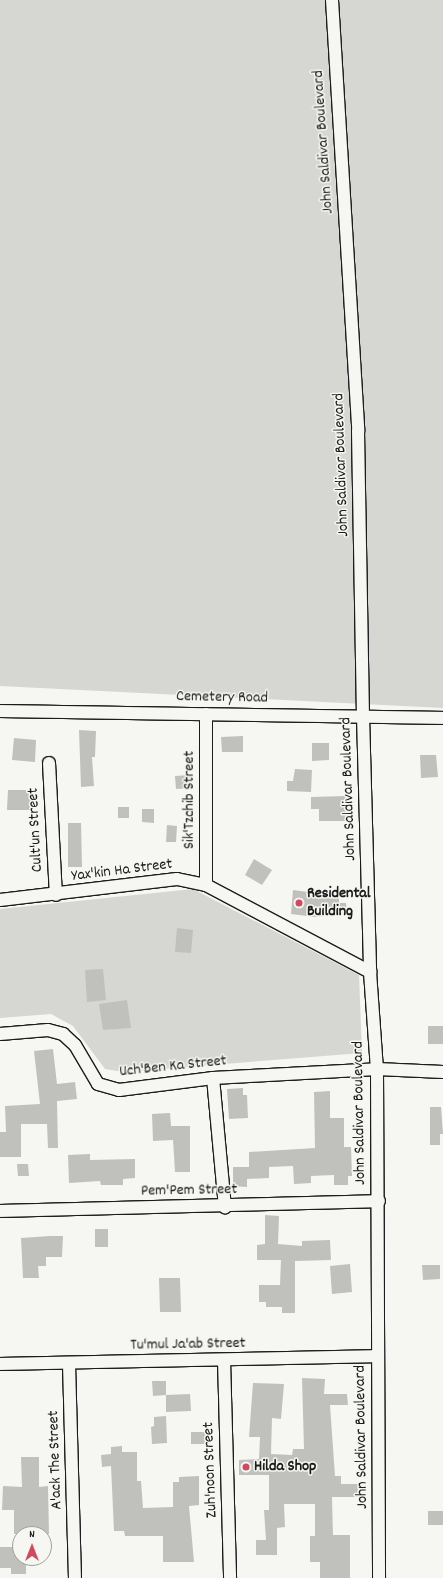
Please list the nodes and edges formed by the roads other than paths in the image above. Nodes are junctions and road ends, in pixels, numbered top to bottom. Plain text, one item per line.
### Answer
1 (332, 0) edge
2 (0, 711) edge
3 (206, 714) junction
4 (363, 716) junction
5 (443, 718) edge
6 (49, 763) dead end
7 (206, 885) junction
8 (56, 895) junction
9 (0, 900) edge
10 (370, 972) junction
11 (0, 1034) edge
12 (377, 1069) junction
13 (443, 1072) edge
14 (213, 1078) junction
15 (379, 1201) junction
16 (225, 1207) junction
17 (0, 1211) edge
18 (377, 1356) junction
19 (224, 1360) junction
20 (0, 1364) edge
21 (69, 1364) junction
22 (75, 1578) edge
23 (230, 1578) edge
24 (379, 1578) edge

1 - 4 street, John Saldivar Boulevard
2 - 3 street, Cemetery Road
3 - 4 street, Cemetery Road
3 - 7 street, Sik'Tzchib Street
4 - 5 street, Cemetery Road
4 - 10 street, John Saldivar Boulevard
6 - 8 street, Cult'un Street
7 - 8 street, Yax'kin Ha Street
7 - 10 street, Yax'kin Ha Street
8 - 9 street, Yax'kin Ha Street
10 - 12 street, John Saldivar Boulevard
11 - 14 street, Uch'Ben Ka Street
12 - 13 street, Uch'Ben Ka Street
12 - 14 street, Uch'Ben Ka Street
12 - 15 street, John Saldivar Boulevard
14 - 16 street
15 - 16 street, Pem'Pem Street
15 - 18 street, John Saldivar Boulevard
16 - 17 street, Pem'Pem Street
18 - 19 street, Tu'mul Ja'ab Street
18 - 24 street, John Saldivar Boulevard
19 - 21 street, Tu'mul Ja'ab Street
19 - 23 street, Zuh'noon Street
20 - 21 street, Tu'mul Ja'ab Street
21 - 22 street, A'ack The Street

